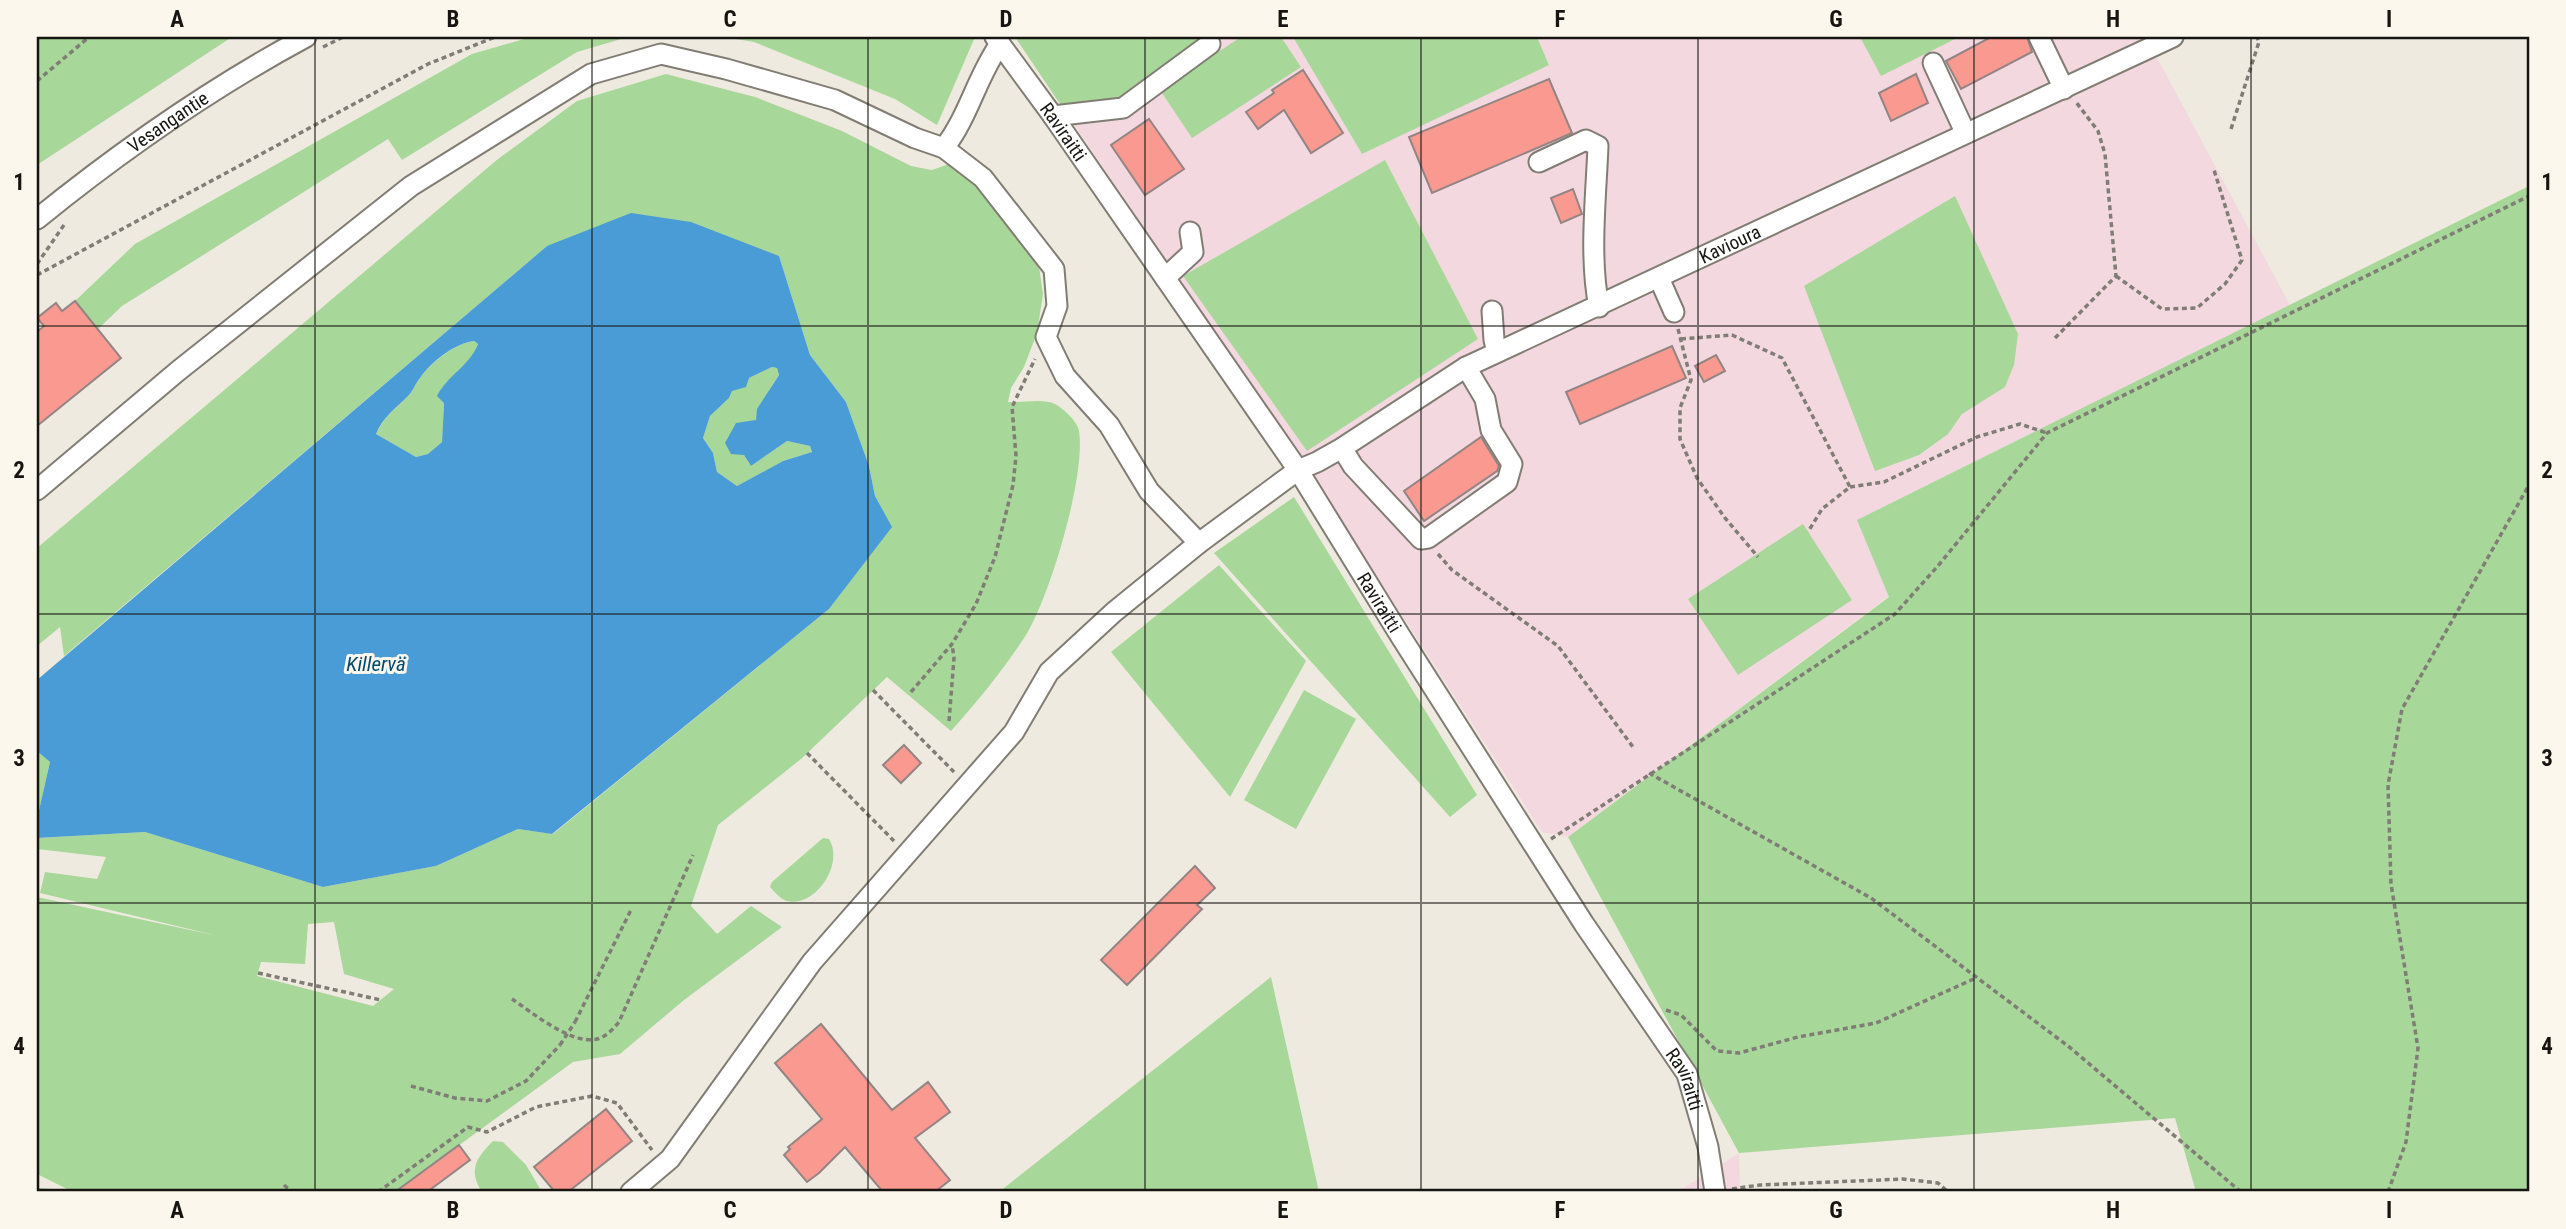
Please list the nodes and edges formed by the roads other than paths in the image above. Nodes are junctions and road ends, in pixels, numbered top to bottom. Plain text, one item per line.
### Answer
1 (2039, 37) edge
2 (2170, 37) edge
3 (998, 41) edge
4 (314, 42) edge
5 (1210, 44) dead end
6 (1933, 63) dead end
7 (2064, 89) junction
8 (1053, 116) junction
9 (1965, 132) junction
10 (944, 148) junction
11 (1539, 162) dead end
12 (37, 219) edge
13 (1190, 232) dead end
14 (1165, 278) junction
15 (1659, 278) junction
16 (1599, 307) junction
17 (1492, 311) dead end
18 (1674, 312) road end
19 (1497, 352) junction
20 (1466, 367) junction
21 (1342, 448) junction
22 (1298, 470) junction
23 (37, 490) edge
24 (1199, 543) junction
25 (631, 1192) edge
26 (1715, 1192) edge

1 - 7 street
2 - 7 street, Kavioura
3 - 8 street, Raviraitti
3 - 10 street
4 - 12 street, Vesangantie
5 - 8 street
6 - 9 street
7 - 9 street, Kavioura
8 - 14 street, Raviraitti
9 - 15 street, Kavioura
10 - 23 street
10 - 24 street
11 - 16 street
13 - 14 street
14 - 22 street, Raviraitti
15 - 16 street, Kavioura
15 - 18 street
16 - 19 street, Kavioura
17 - 19 street
19 - 20 street, Kavioura
20 - 21 street, Kavioura
20 - 21 street
21 - 22 street, Kavioura
22 - 24 street, Kavioura
22 - 26 street, Raviraitti
24 - 25 street, Kavioura

